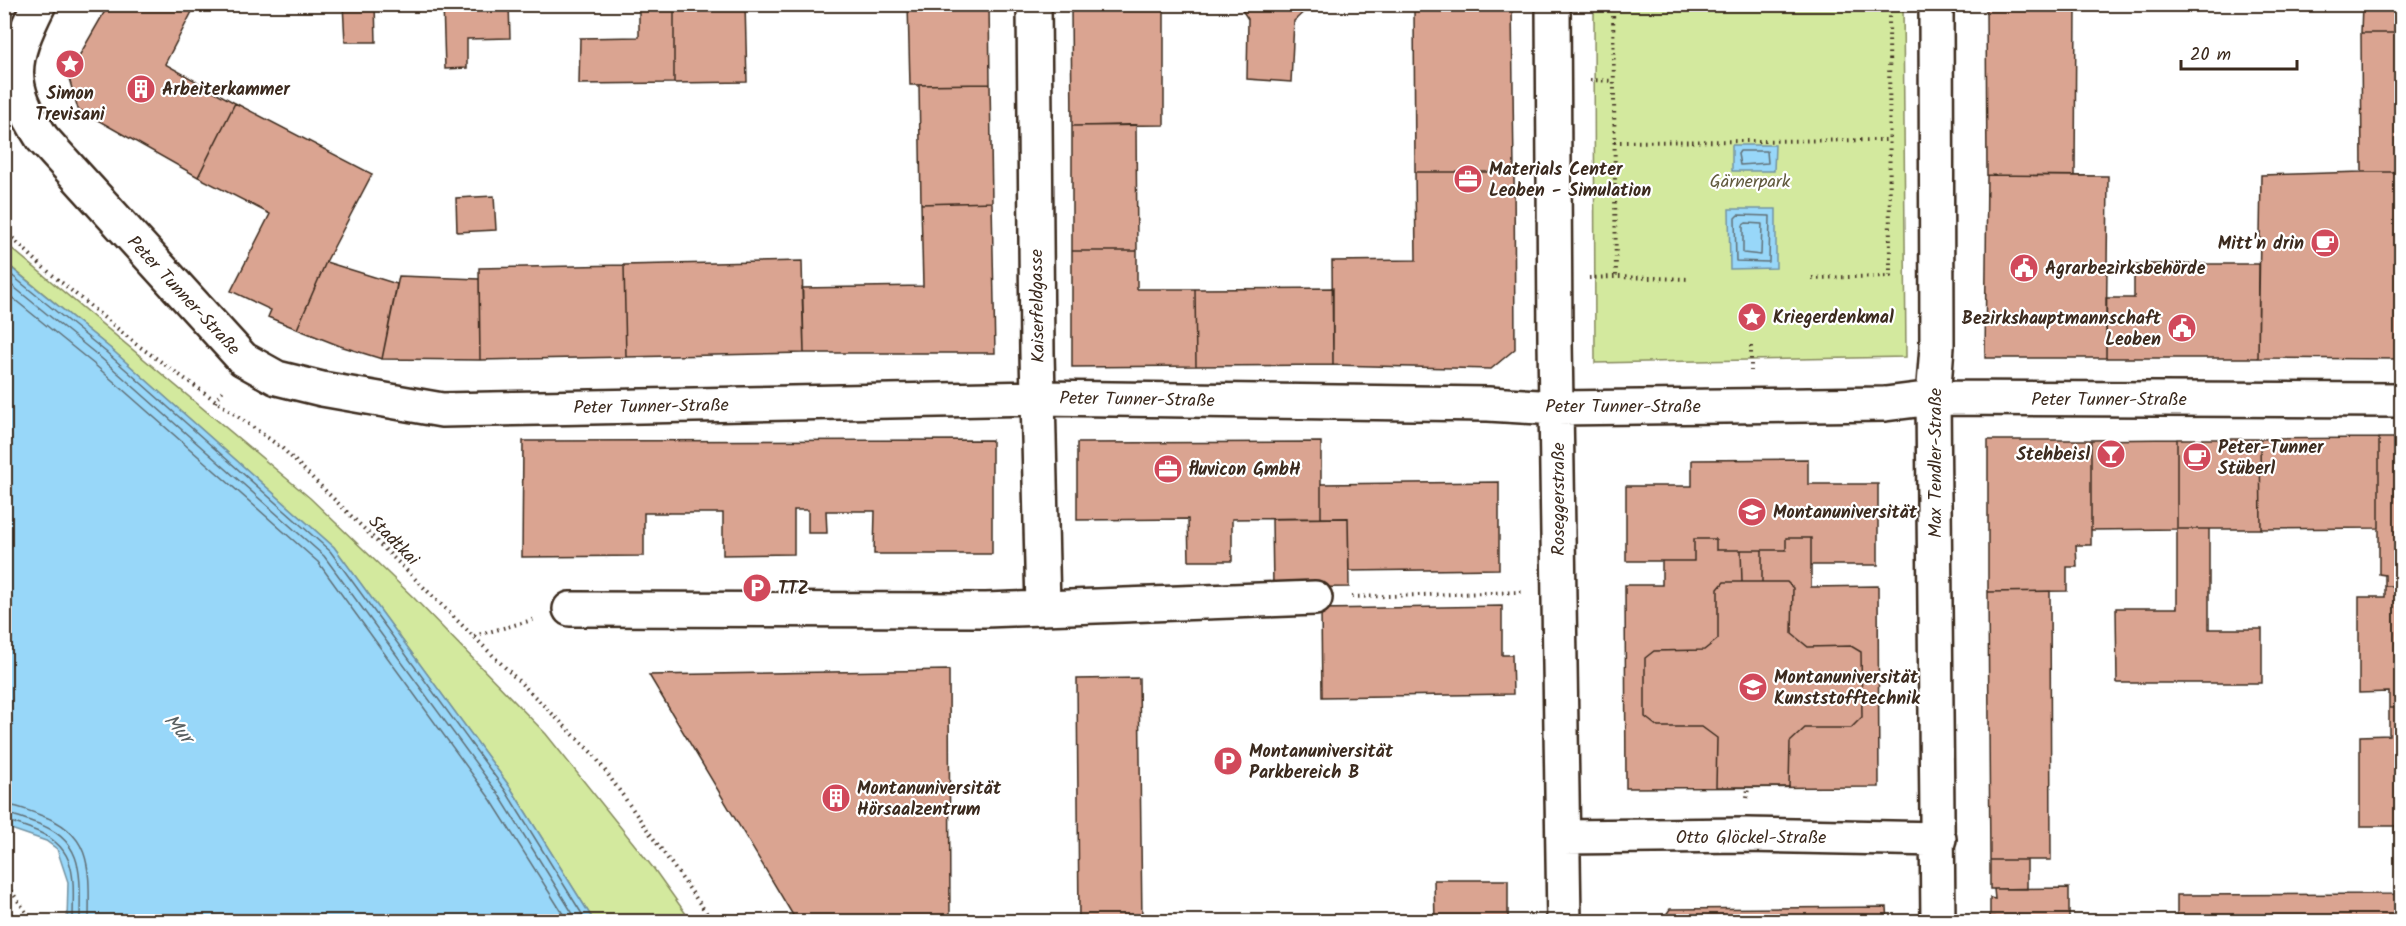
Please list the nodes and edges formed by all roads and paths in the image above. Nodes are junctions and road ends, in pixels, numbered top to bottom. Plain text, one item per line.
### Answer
1 (39, 4) edge
2 (1035, 4) edge
3 (1553, 4) edge
4 (1613, 4) edge
5 (1889, 4) edge
6 (1936, 4) edge
7 (1889, 140) junction
8 (1614, 142) junction
9 (4, 230) edge
10 (1812, 278) dead end
11 (1690, 279) dead end
12 (1039, 398) junction
13 (1933, 398) junction
14 (2402, 400) edge
15 (1557, 408) junction
16 (1558, 591) junction
17 (1315, 598) joint
18 (1043, 608) junction
19 (570, 609) joint
20 (473, 636) junction
21 (1563, 837) junction
22 (1939, 840) junction
23 (4, 881) edge
24 (33, 921) edge
25 (713, 921) edge
26 (1564, 921) edge
27 (1938, 921) edge

1 - 12 street, Peter Tunner-Straße
2 - 12 street, Kaiserfeldgasse
3 - 15 street, Roseggerstraße
4 - 8 path
5 - 7 path
6 - 13 street, Max Tendler-Straße
7 - 8 path
7 - 10 path
8 - 11 path
9 - 20 path, Stadtkai
12 - 15 street, Peter Tunner-Straße
12 - 18 street, Kaiserfeldgasse
13 - 14 street, Peter Tunner-Straße
13 - 15 street, Peter Tunner-Straße
13 - 22 street, Max Tendler-Straße
15 - 16 street, Roseggerstraße
16 - 17 path
16 - 21 street, Roseggerstraße
17 - 18 street
18 - 19 street
19 - 20 path
20 - 25 path, Stadtkai
21 - 22 street, Otto Glöckel-Straße
21 - 26 street, Roseggerstraße
22 - 27 street, Max Tendler-Straße
23 - 24 path

